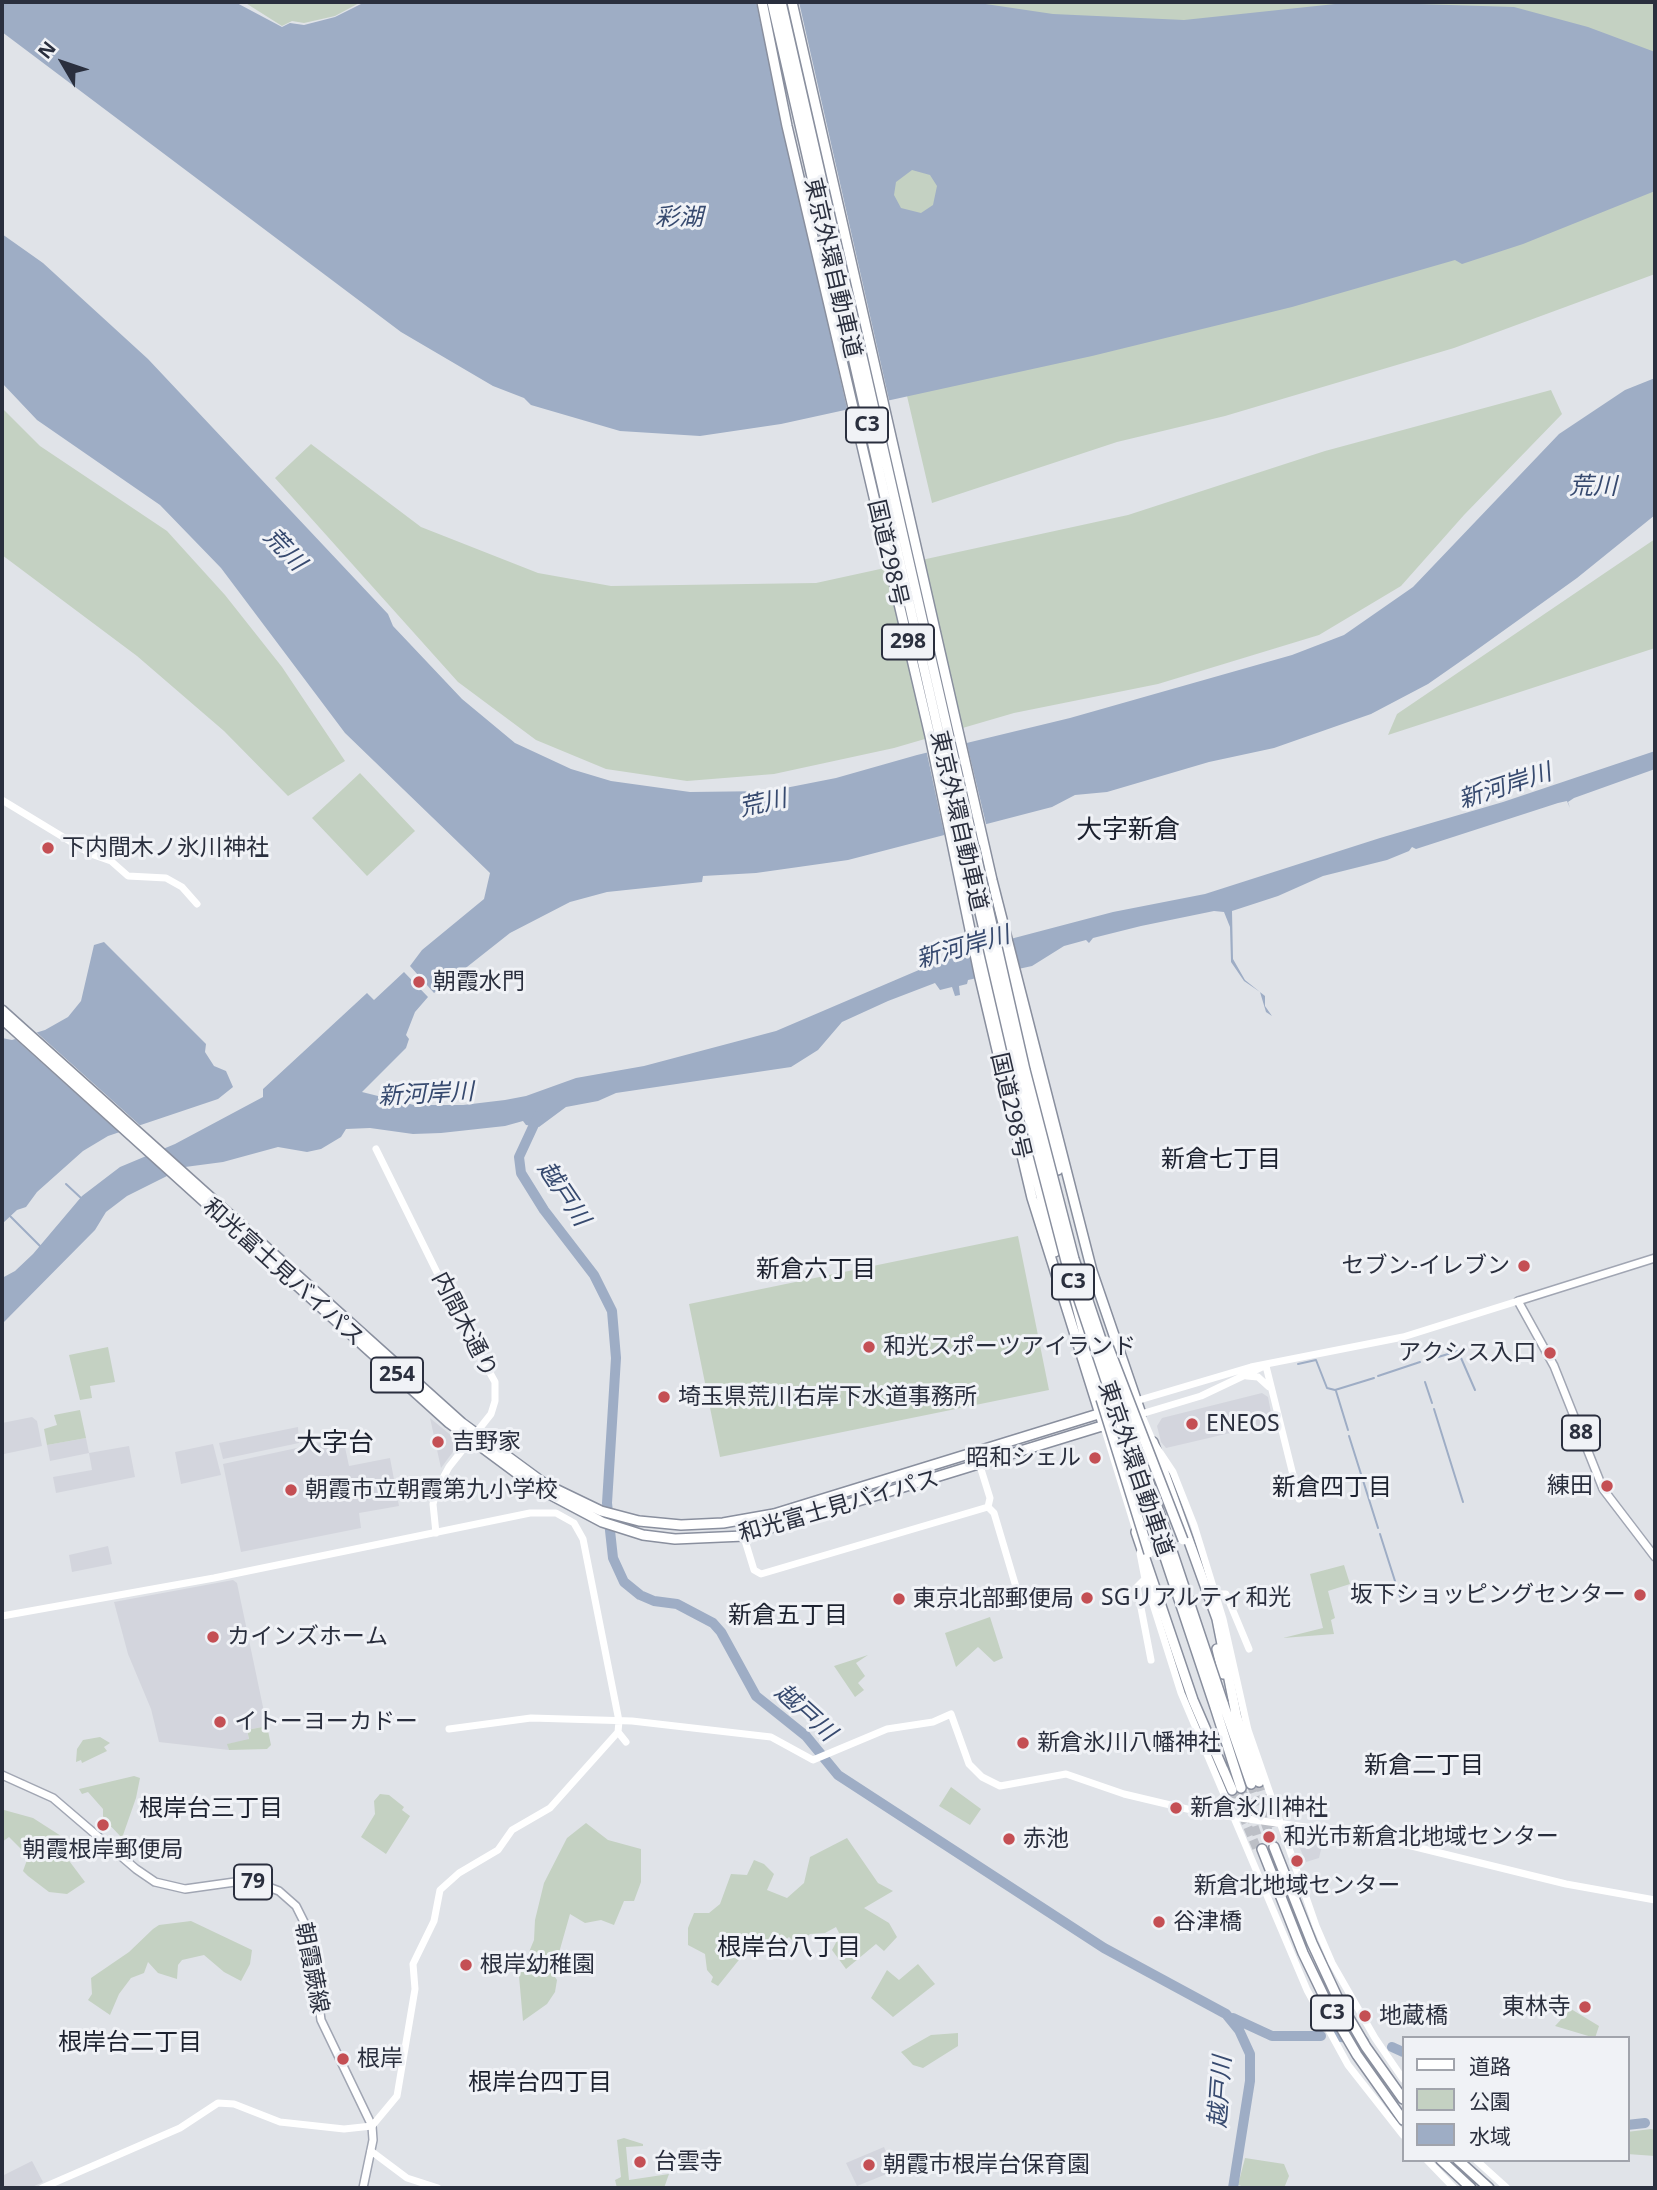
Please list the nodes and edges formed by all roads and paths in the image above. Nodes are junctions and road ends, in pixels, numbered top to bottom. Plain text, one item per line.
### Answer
1 (762, 2) edge
2 (772, 2) edge
3 (781, 2) edge
4 (792, 2) edge
5 (2, 800) edge
6 (980, 896) junction
7 (197, 904) dead end
8 (2, 1010) edge
9 (2, 1019) edge
10 (23, 1033) junction
11 (377, 1151) dead end
12 (1655, 1258) edge
13 (1066, 1261) junction
14 (1092, 1271) junction
15 (1082, 1284) junction
16 (1518, 1301) junction
17 (1112, 1335) junction
18 (1264, 1366) junction
19 (1243, 1377) junction
20 (1088, 1379) junction
21 (1271, 1391) junction
22 (1136, 1401) junction
23 (1116, 1408) junction
24 (1100, 1414) junction
25 (1141, 1415) junction
26 (1108, 1425) junction
27 (473, 1437) junction
28 (1153, 1442) junction
29 (980, 1466) junction
30 (1300, 1499) dead end
31 (988, 1507) junction
32 (739, 1521) junction
33 (1136, 1532) junction
34 (436, 1533) junction
35 (744, 1536) junction
36 (1183, 1540) dead end
37 (1149, 1553) dead end
38 (1655, 1556) edge
39 (1145, 1579) junction
40 (1215, 1594) junction
41 (1013, 1606) dead end
42 (2, 1616) edge
43 (1217, 1649) dead end
44 (1249, 1649) dead end
45 (1151, 1660) dead end
46 (1219, 1705) junction
47 (1237, 1719) junction
48 (619, 1721) junction
49 (449, 1729) dead end
50 (618, 1732) junction
51 (626, 1742) dead end
52 (2, 1775) edge
53 (1246, 1786) junction
54 (1236, 1817) junction
55 (1279, 1823) junction
56 (1276, 1846) tunnel mouth
57 (1260, 1850) tunnel mouth
58 (1655, 1900) edge
59 (1402, 2078) edge
60 (1402, 2098) edge
61 (1402, 2119) edge
62 (372, 2126) junction
63 (1402, 2133) edge
64 (371, 2151) junction
65 (1429, 2162) edge
66 (1443, 2162) edge
67 (1460, 2162) edge
68 (1478, 2162) edge
69 (41, 2188) edge
70 (363, 2188) edge
71 (438, 2188) edge
72 (1454, 2188) edge
73 (1471, 2188) edge
74 (1489, 2188) edge
75 (1507, 2188) edge

1 - 20 highway, 国道298号 / 298
2 - 6 highway, 東京外環自動車道 / C3, bridge
3 - 6 highway, 東京外環自動車道 / C3, bridge
4 - 14 highway, 国道298号 / 298
5 - 7 street
6 - 13 highway, 東京外環自動車道 / C3, bridge
6 - 14 highway, bridge
6 - 15 highway, 東京外環自動車道 / C3, bridge
6 - 20 highway, bridge
8 - 10 highway, 和光富士見バイパス / 254
9 - 10 highway, 和光富士見バイパス / 254
10 - 27 highway, 和光富士見バイパス / 254
11 - 27 street, 内間木通り
12 - 16 street
13 - 37 highway, bridge
13 - 46 highway, 東京外環自動車道 / C3, bridge
14 - 17 highway, 国道298号 / 298
15 - 36 highway, bridge
15 - 46 highway, 東京外環自動車道 / C3, bridge
16 - 18 street
16 - 38 street, 88
17 - 22 highway, 国道298号 / 298
17 - 23 highway
18 - 19 street
18 - 21 street
18 - 22 street
19 - 21 street
19 - 25 street
20 - 24 highway, 国道298号 / 298
21 - 30 street
22 - 23 highway, 和光富士見バイパス / 254
22 - 25 highway, 国道298号 / 298
23 - 24 highway, 和光富士見バイパス / 254
23 - 26 highway
24 - 26 highway, 国道298号 / 298
24 - 32 highway, 和光富士見バイパス / 254
25 - 26 highway, 和光富士見バイパス / 254
25 - 28 street
26 - 29 highway, 和光富士見バイパス / 254
26 - 33 street
27 - 32 highway, 和光富士見バイパス / 254
27 - 34 street, 内間木通り
27 - 35 highway, 和光富士見バイパス / 254
28 - 40 street
28 - 47 highway
29 - 31 street
29 - 35 highway, 和光富士見バイパス / 254
31 - 35 street
31 - 41 street
32 - 35 street
33 - 39 street
33 - 53 highway
34 - 42 street
34 - 48 street
39 - 45 street
39 - 54 street
40 - 44 street
40 - 55 street
43 - 47 highway
46 - 53 highway, 東京外環自動車道 / C3
47 - 53 highway
48 - 49 street
48 - 50 street
48 - 54 street
50 - 51 street
50 - 62 street
52 - 62 street, 朝霞蕨線 / 79
54 - 55 street
54 - 63 street
55 - 58 street
55 - 59 street
56 - 60 highway, C3
57 - 61 highway, C3
62 - 64 street, 朝霞蕨線 / 79
62 - 69 street
64 - 70 street, 朝霞蕨線 / 79
64 - 71 street
65 - 72 street
66 - 73 highway
67 - 74 highway
68 - 75 street

